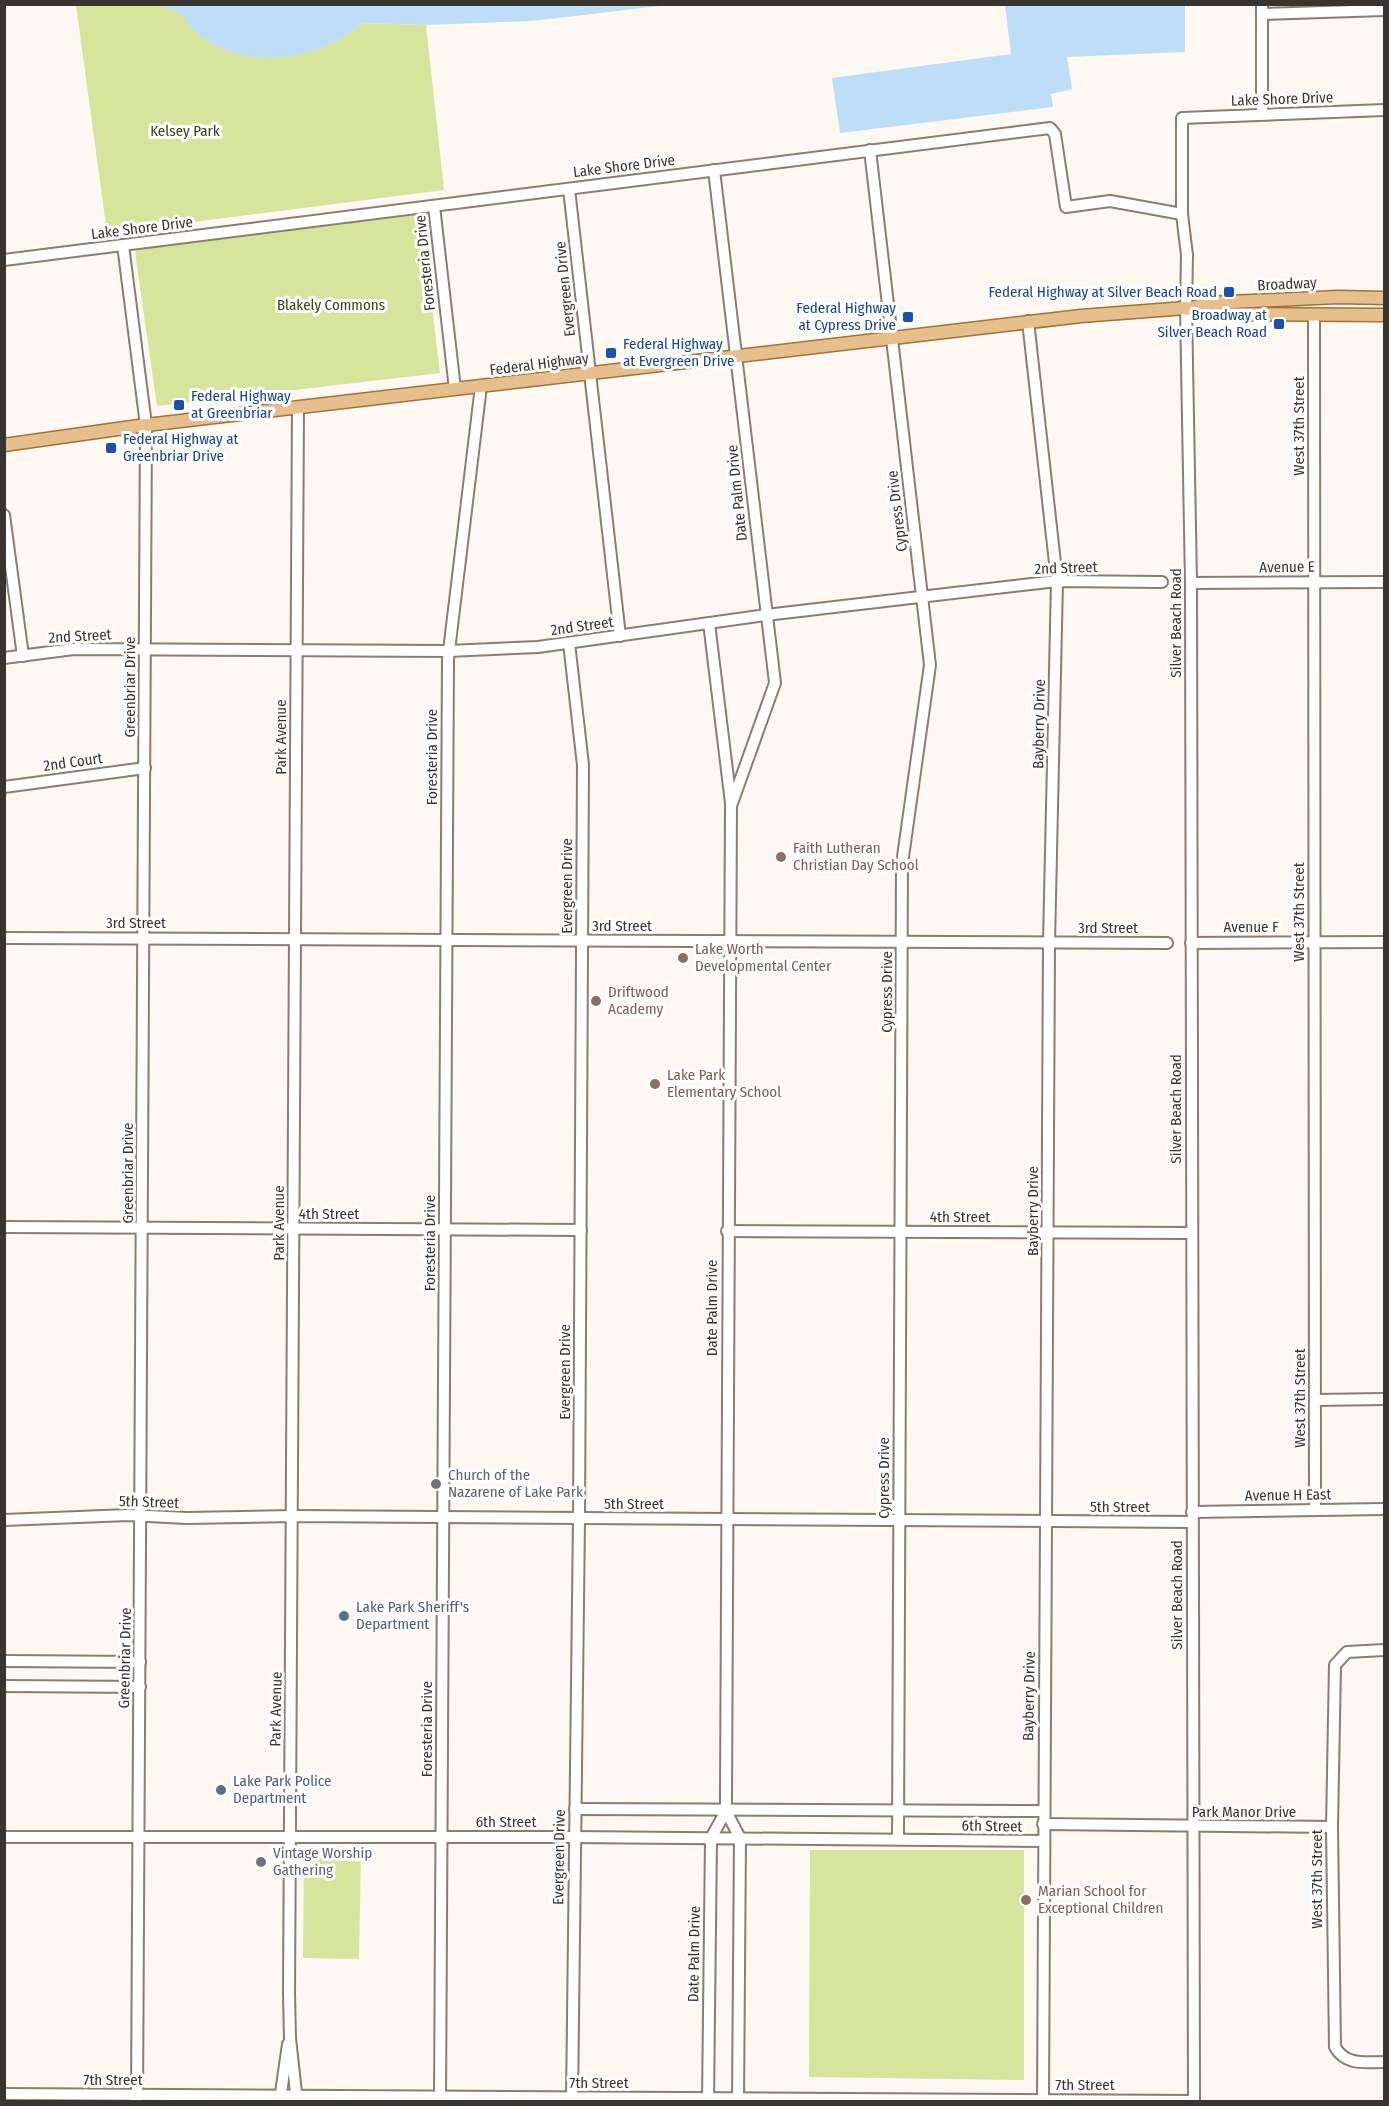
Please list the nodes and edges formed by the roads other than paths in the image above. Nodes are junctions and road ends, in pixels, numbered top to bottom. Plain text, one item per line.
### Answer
1 (1262, 9) edge
2 (1384, 10) edge
3 (1384, 110) edge
4 (1262, 114) junction
5 (1182, 118) joint
6 (870, 150) junction
7 (714, 170) junction
8 (569, 189) junction
9 (434, 206) junction
10 (1182, 214) junction
11 (123, 245) junction
12 (4, 260) edge
13 (1384, 298) edge
14 (1188, 308) junction
15 (1314, 314) junction
16 (1384, 315) edge
17 (1028, 321) junction
18 (892, 338) junction
19 (736, 356) junction
20 (589, 373) junction
21 (481, 386) junction
22 (455, 389) junction
23 (298, 408) junction
24 (146, 425) junction
25 (4, 445) edge
26 (4, 514) edge
27 (1057, 581) junction
28 (1314, 581) junction
29 (1162, 582) dead end
30 (1384, 582) edge
31 (1191, 583) junction
32 (923, 597) junction
33 (766, 615) junction
34 (709, 623) junction
35 (620, 636) junction
36 (569, 643) junction
37 (145, 649) junction
38 (297, 650) junction
39 (448, 651) junction
40 (23, 656) junction
41 (4, 658) edge
42 (145, 768) junction
43 (4, 787) edge
44 (731, 806) junction
45 (4, 938) edge
46 (144, 938) junction
47 (295, 939) junction
48 (446, 940) junction
49 (582, 940) junction
50 (729, 941) junction
51 (902, 942) junction
52 (1314, 942) junction
53 (1384, 942) edge
54 (1049, 943) junction
55 (1167, 943) dead end
56 (1191, 943) junction
57 (4, 1227) edge
58 (142, 1228) junction
59 (294, 1228) junction
60 (445, 1229) junction
61 (581, 1230) junction
62 (728, 1231) junction
63 (901, 1231) junction
64 (1047, 1232) junction
65 (1192, 1233) junction
66 (1384, 1399) edge
67 (1315, 1400) junction
68 (1384, 1509) edge
69 (1315, 1510) junction
70 (141, 1516) junction
71 (293, 1516) junction
72 (1192, 1517) junction
73 (443, 1518) junction
74 (579, 1519) junction
75 (4, 1520) edge
76 (726, 1520) junction
77 (899, 1521) junction
78 (1046, 1521) junction
79 (1384, 1650) edge
80 (4, 1662) edge
81 (140, 1662) junction
82 (4, 1686) edge
83 (140, 1687) junction
84 (575, 1809) junction
85 (898, 1810) junction
86 (726, 1811) junction
87 (1043, 1811) junction
88 (1043, 1824) junction
89 (1157, 1826) joint
90 (1191, 1827) junction
91 (1332, 1827) junction
92 (4, 1837) edge
93 (290, 1837) junction
94 (442, 1837) junction
95 (573, 1837) junction
96 (137, 1838) junction
97 (711, 1838) junction
98 (740, 1838) junction
99 (898, 1839) junction
100 (1043, 1841) junction
101 (290, 2038) junction
102 (1384, 2062) edge
103 (4, 2094) edge
104 (137, 2098) edge
105 (372, 2098) edge
106 (280, 2099) edge
107 (297, 2099) edge
108 (440, 2099) edge
109 (572, 2100) edge
110 (708, 2100) edge
111 (738, 2100) edge
112 (1043, 2101) edge
113 (1194, 2101) edge

1 - 2 street
1 - 4 street
3 - 4 street, Lake Shore Drive
4 - 5 street, Lake Shore Drive
5 - 10 street, Silver Beach Road
6 - 7 street, Lake Shore Drive
6 - 10 street, Lake Shore Drive
6 - 18 street, Cypress Drive
7 - 8 street, Lake Shore Drive
7 - 19 street, Date Palm Drive
8 - 9 street, Lake Shore Drive
8 - 20 street, Evergreen Drive
9 - 11 street, Lake Shore Drive
9 - 22 street, Foresteria Drive
10 - 14 street, Silver Beach Road
11 - 12 street, Lake Shore Drive
11 - 24 street, Greenbriar Drive
13 - 14 main road, Broadway
14 - 15 main road, Broadway
14 - 17 main road, Federal Highway
14 - 31 street, Silver Beach Road
15 - 16 main road, Broadway
15 - 28 street, West 37th Street
17 - 18 main road, Federal Highway
17 - 27 street, Bayberry Drive
18 - 19 main road, Federal Highway
18 - 32 street, Cypress Drive
19 - 20 main road, Federal Highway
19 - 33 street, Date Palm Drive
20 - 21 main road, Federal Highway
20 - 35 street, Evergreen Drive
21 - 22 main road, Federal Highway
21 - 39 street, Foresteria Drive
22 - 23 main road, Federal Highway
23 - 24 main road, Federal Highway
23 - 38 street, Park Avenue
24 - 25 main road, Federal Highway
24 - 37 street, Greenbriar Drive
26 - 40 street
27 - 29 street, 2nd Street
27 - 32 street, 2nd Street
27 - 54 street, Bayberry Drive
28 - 30 street, Avenue E
28 - 31 street, Avenue E
28 - 52 street, West 37th Street
31 - 56 street, Silver Beach Road
32 - 33 street, 2nd Street
32 - 51 street, Cypress Drive
33 - 34 street, 2nd Street
33 - 44 street, Date Palm Drive
34 - 35 street, 2nd Street
34 - 44 street, Date Palm Drive
35 - 36 street, 2nd Street
36 - 39 street, 2nd Street
36 - 49 street, Evergreen Drive
37 - 38 street, 2nd Street
37 - 40 street, 2nd Street
37 - 42 street, Greenbriar Drive
38 - 39 street, 2nd Street
38 - 47 street, Park Avenue
39 - 48 street, Foresteria Drive
40 - 41 street, 2nd Street
42 - 43 street, 2nd Court
42 - 46 street, Greenbriar Drive
44 - 50 street, Date Palm Drive
45 - 46 street, 3rd Street
46 - 47 street, 3rd Street
46 - 58 street, Greenbriar Drive
47 - 48 street, 3rd Street
47 - 59 street, Park Avenue
48 - 49 street, 3rd Street
48 - 60 street, Foresteria Drive
49 - 50 street, 3rd Street
49 - 61 street, Evergreen Drive
50 - 51 street, 3rd Street
50 - 62 street, Date Palm Drive
51 - 54 street, 3rd Street
51 - 63 street, Cypress Drive
52 - 53 street, Avenue F
52 - 56 street, Avenue F
52 - 67 street, West 37th Street
54 - 55 street, 3rd Street
54 - 64 street, Bayberry Drive
56 - 65 street, Silver Beach Road
57 - 58 street, 4th Street
58 - 59 street, 4th Street
58 - 70 street, Greenbriar Drive
59 - 60 street, 4th Street
59 - 71 street, Park Avenue
60 - 61 street, 4th Street
60 - 73 street, Foresteria Drive
61 - 74 street, Evergreen Drive
62 - 63 street, 4th Street
62 - 76 street, Date Palm Drive
63 - 64 street, 4th Street
63 - 77 street, Cypress Drive
64 - 65 street, 4th Street
64 - 78 street, Bayberry Drive
65 - 72 street, Silver Beach Road
66 - 67 street
67 - 69 street, West 37th Street
68 - 69 street, Avenue H East
69 - 72 street, Avenue H East
70 - 71 street, 5th Street
70 - 75 street, 5th Street
70 - 81 street, Greenbriar Drive
71 - 73 street, 5th Street
71 - 93 street, Park Avenue
72 - 78 street, 5th Street
72 - 90 street, Silver Beach Road
73 - 74 street, 5th Street
73 - 94 street, Foresteria Drive
74 - 76 street, 5th Street
74 - 84 street, Evergreen Drive
76 - 77 street, 5th Street
76 - 86 street, Date Palm Drive
77 - 78 street, 5th Street
77 - 85 street, Cypress Drive
78 - 87 street, Bayberry Drive
79 - 91 street, West 37th Street
80 - 81 street
81 - 83 street, Greenbriar Drive
82 - 83 street
83 - 96 street, Greenbriar Drive
84 - 86 street, 6th Street
84 - 95 street, Evergreen Drive
85 - 86 street, 6th Street
85 - 87 street, 6th Street
85 - 99 street, Cypress Drive
86 - 97 street, Date Palm Drive
86 - 98 street, Date Palm Drive
87 - 88 street, Bayberry Drive
88 - 89 street, 6th Street
88 - 100 street, Bayberry Drive
89 - 90 street, Park Manor Drive
90 - 91 street, Park Manor Drive
90 - 113 street, Silver Beach Road
91 - 102 street, West 37th Street
92 - 96 street, 6th Street
93 - 94 street, 6th Street
93 - 96 street, 6th Street
93 - 101 street, Park Avenue
94 - 95 street, 6th Street
94 - 108 street, Foresteria Drive
95 - 97 street, 6th Street
95 - 109 street, Evergreen Drive
96 - 104 street, Greenbriar Drive
97 - 98 street, 6th Street
97 - 110 street, Date Palm Drive
98 - 99 street, 6th Street
98 - 111 street, Date Palm Drive
99 - 100 street, 6th Street
100 - 112 street, Bayberry Drive
101 - 106 street, Park Avenue
101 - 107 street, Park Avenue
103 - 104 street, 7th Street
104 - 106 street, 7th Street
105 - 107 street, 7th Street
105 - 108 street, 7th Street
106 - 107 street, 7th Street
108 - 109 street, 7th Street
109 - 110 street, 7th Street
110 - 111 street, 7th Street
111 - 112 street, 7th Street
112 - 113 street, 7th Street

